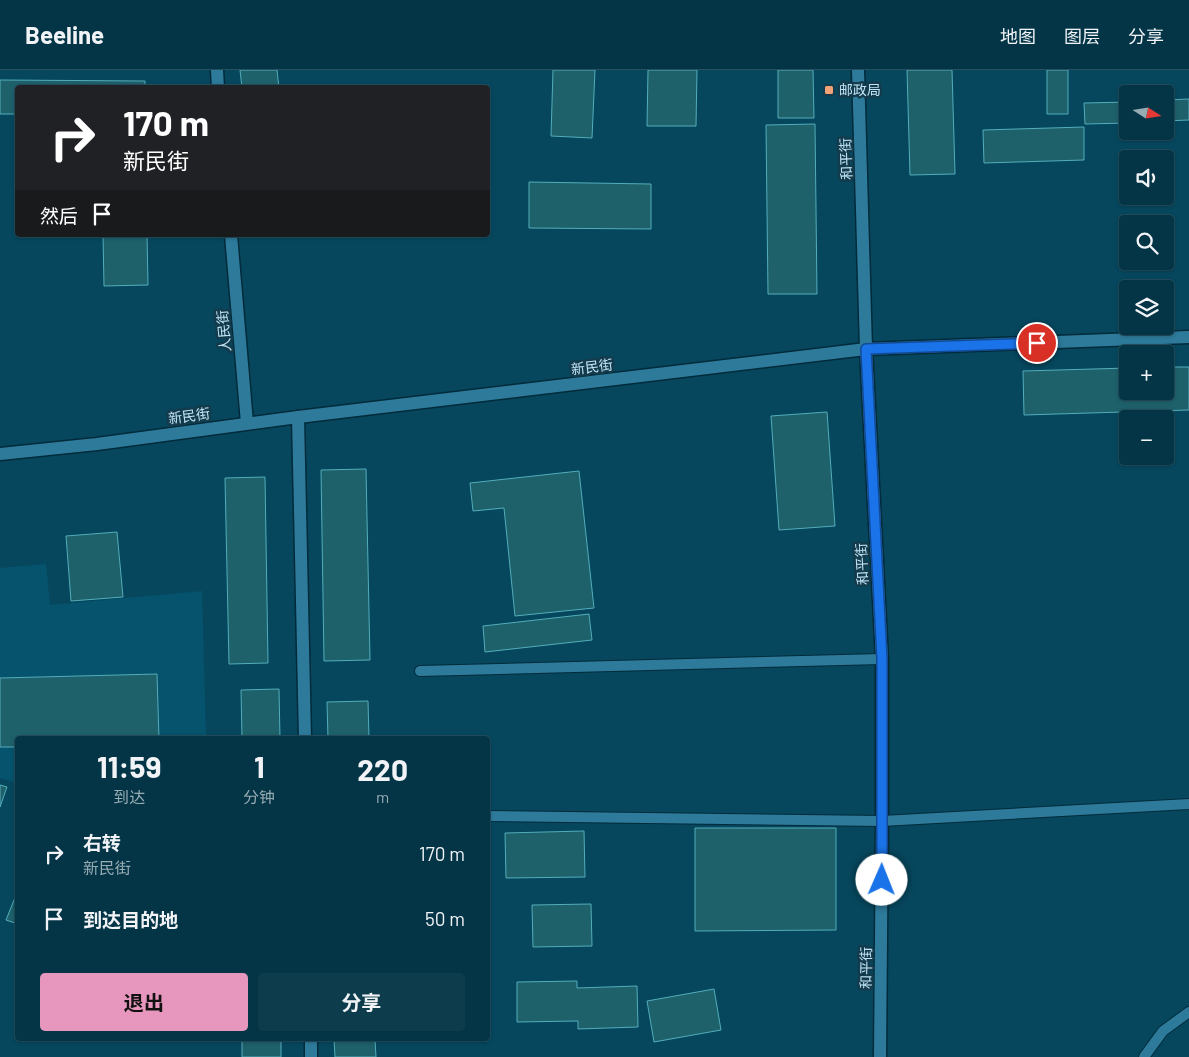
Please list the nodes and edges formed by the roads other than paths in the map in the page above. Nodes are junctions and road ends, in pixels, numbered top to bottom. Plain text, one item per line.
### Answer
1 (217, 70) edge
2 (858, 70) edge
3 (218, 85) edge
4 (231, 237) edge
5 (1189, 338) edge
6 (866, 349) junction
7 (298, 417) junction
8 (247, 424) junction
9 (0, 454) edge
10 (882, 659) junction
11 (420, 671) dead end
12 (305, 736) edge
13 (1189, 804) edge
14 (490, 816) edge
15 (882, 821) junction
16 (1189, 1012) edge
17 (310, 1041) edge
18 (311, 1057) edge
19 (880, 1057) edge
20 (1144, 1057) edge

1 - 3 main road
2 - 6 main road, 和平街
4 - 8 main road, 人民街
5 - 6 main road, 新民街
6 - 7 main road, 新民街
6 - 10 main road, 和平街
7 - 8 main road, 新民街
7 - 12 main road
8 - 9 main road, 新民街
10 - 11 lane
10 - 15 main road, 和平街
13 - 15 lane
14 - 15 lane
15 - 19 main road, 和平街
16 - 20 lane
17 - 18 main road

